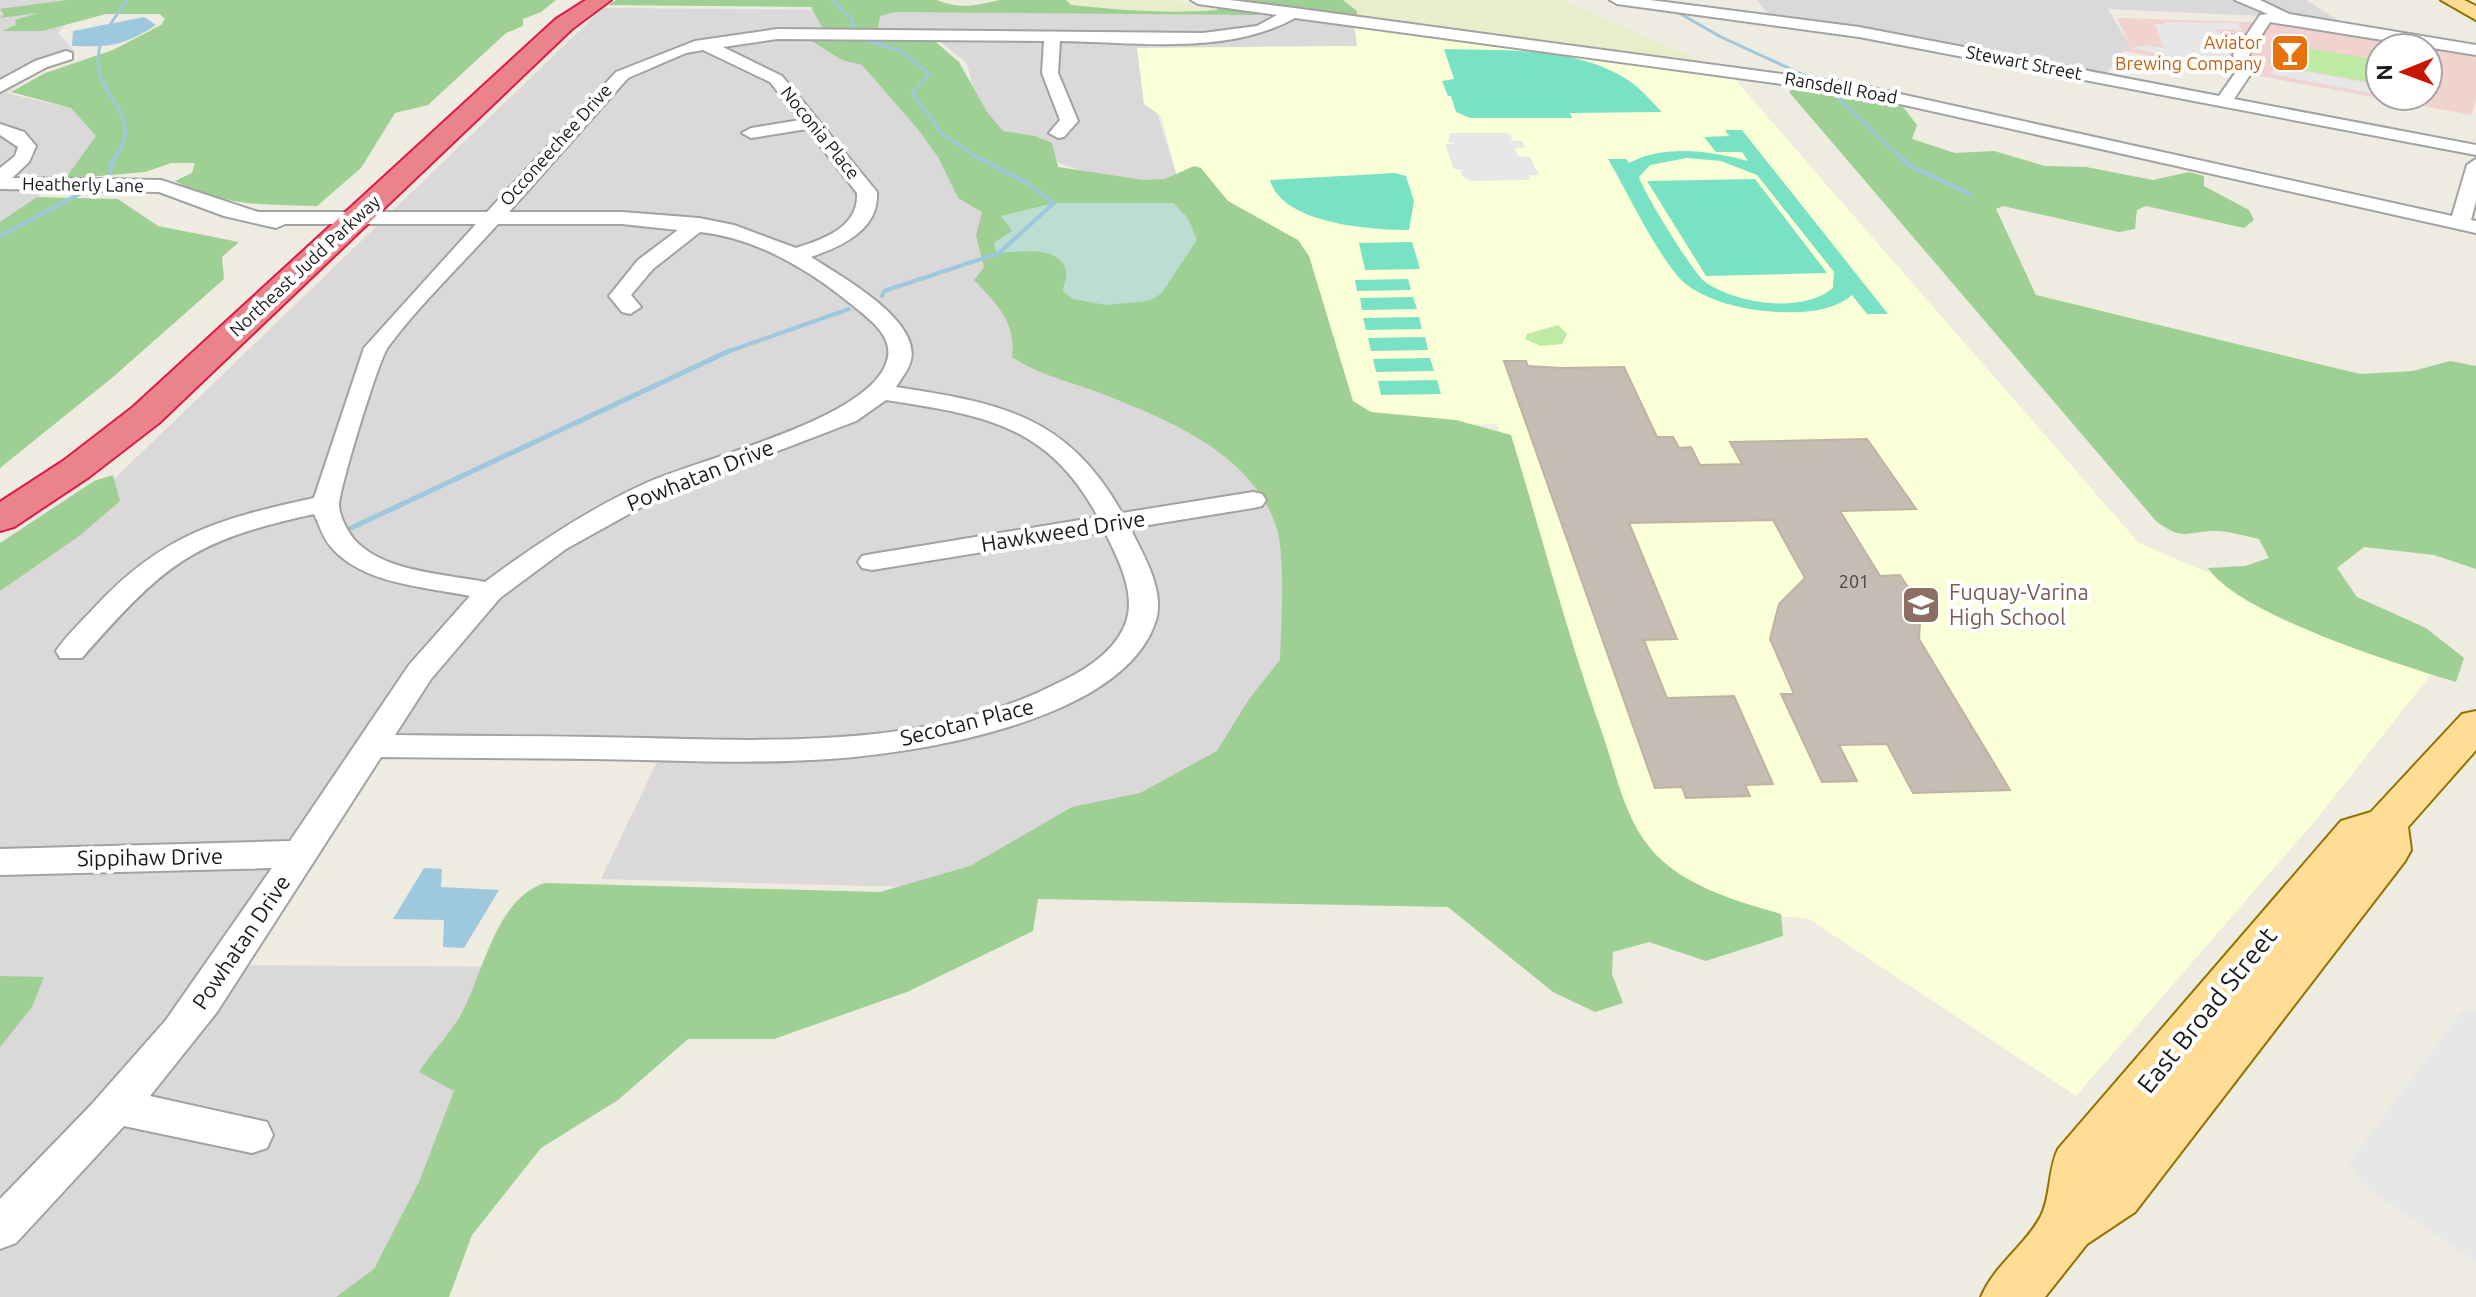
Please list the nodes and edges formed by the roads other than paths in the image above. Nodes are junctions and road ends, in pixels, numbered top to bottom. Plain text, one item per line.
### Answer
1 (588, 0) edge
2 (600, 0) edge
3 (1198, 0) edge
4 (1617, 0) edge
5 (1750, 0) edge
6 (2242, 0) edge
7 (2450, 0) edge
8 (1294, 12) junction
9 (2476, 14) edge
10 (1765, 18) junction
11 (2285, 18) junction
12 (675, 33) dead end
13 (1053, 37) junction
14 (703, 45) junction
15 (2476, 50) edge
16 (66, 56) dead end
17 (0, 87) edge
18 (2224, 101) junction
19 (813, 123) junction
20 (0, 129) edge
21 (751, 133) dead end
22 (1058, 133) dead end
23 (2476, 150) edge
24 (2476, 165) edge
25 (0, 181) edge
26 (347, 219) junction
27 (488, 219) junction
28 (699, 224) junction
29 (2468, 226) edge
30 (795, 255) junction
31 (630, 307) dead end
32 (881, 392) junction
33 (1253, 500) dead end
34 (326, 503) junction
35 (0, 504) edge
36 (0, 519) edge
37 (1114, 523) junction
38 (872, 562) dead end
39 (490, 592) junction
40 (71, 651) dead end
41 (2476, 724) edge
42 (371, 746) junction
43 (300, 854) junction
44 (0, 862) edge
45 (119, 1107) junction
46 (252, 1135) dead end
47 (0, 1229) edge
48 (2010, 1297) edge

1 - 26 highway, Northeast Judd Parkway
2 - 26 highway, Northeast Judd Parkway
3 - 8 street, Ransdell Road
4 - 10 street, Stewart Street
5 - 10 street
6 - 11 street
7 - 9 main road
8 - 13 street, Occoneechee Drive
8 - 29 street, Ransdell Road
10 - 18 street, Stewart Street
11 - 15 street
11 - 18 street
12 - 14 street, Noconia Place
13 - 14 street, Occoneechee Drive
13 - 22 street
14 - 19 street, Noconia Place
14 - 27 street, Occoneechee Drive
16 - 17 street
18 - 23 street, Stewart Street
19 - 21 street
19 - 30 street, Noconia Place
20 - 25 street
24 - 29 street
25 - 26 street, Heatherly Lane
26 - 27 street, Powhatan Drive
26 - 35 highway, Northeast Judd Parkway
26 - 36 highway, Northeast Judd Parkway
27 - 28 street, Powhatan Drive
27 - 34 street, Occoneechee Drive
28 - 30 street, Powhatan Drive
28 - 31 street
30 - 32 street, Powhatan Drive
32 - 37 street, Secotan Place
32 - 39 street, Powhatan Drive
33 - 37 street, Hawkweed Drive
34 - 39 street
34 - 40 street
37 - 38 street, Hawkweed Drive
37 - 42 street, Secotan Place
39 - 42 street, Powhatan Drive
41 - 48 main road, East Broad Street
42 - 43 street, Powhatan Drive
43 - 44 street, Sippihaw Drive
43 - 45 street, Powhatan Drive
45 - 46 street
45 - 47 street, Powhatan Drive

